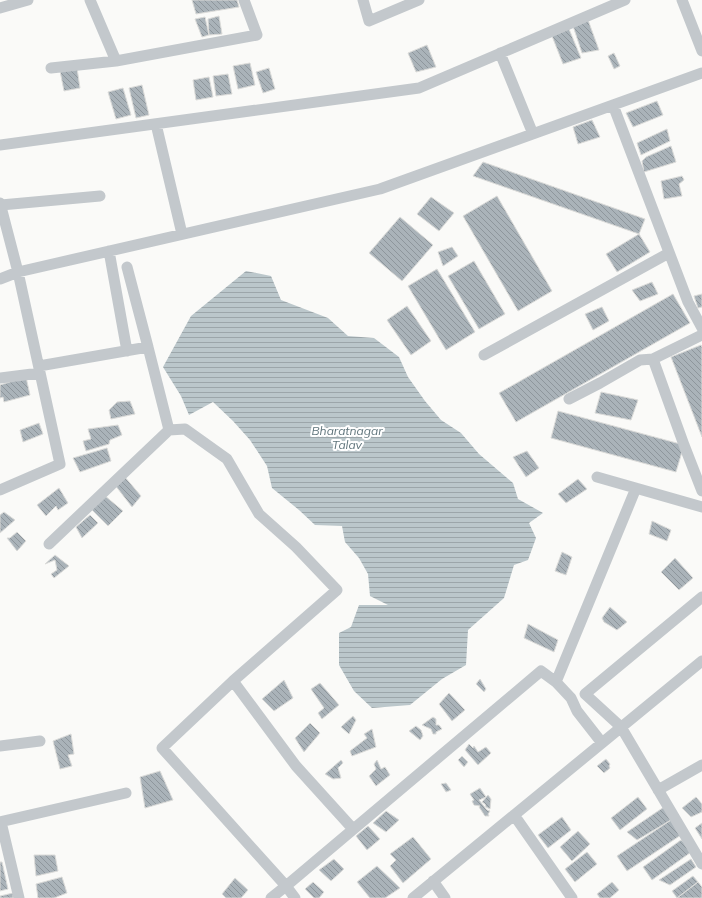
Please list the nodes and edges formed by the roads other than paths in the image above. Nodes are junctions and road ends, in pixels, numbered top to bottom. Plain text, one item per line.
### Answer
1 (28, 0) edge
2 (90, 0) edge
3 (244, 0) edge
4 (363, 0) edge
5 (419, 0) edge
6 (626, 0) edge
7 (682, 0) edge
8 (0, 8) edge
9 (700, 38) edge
10 (702, 50) edge
11 (500, 53) junction
12 (116, 61) junction
13 (51, 68) dead end
14 (702, 73) edge
15 (612, 105) junction
16 (156, 124) junction
17 (533, 134) junction
18 (0, 145) edge
19 (100, 196) dead end
20 (0, 204) edge
21 (182, 234) junction
22 (110, 251) junction
23 (669, 253) junction
24 (127, 266) dead end
25 (18, 272) junction
26 (0, 279) edge
27 (702, 328) edge
28 (702, 335) edge
29 (148, 347) junction
30 (127, 351) junction
31 (484, 355) dead end
32 (653, 359) junction
33 (39, 370) junction
34 (0, 378) edge
35 (569, 398) dead end
36 (169, 430) junction
37 (597, 477) dead end
38 (636, 488) junction
39 (0, 490) edge
40 (702, 491) edge
41 (702, 507) edge
42 (49, 544) dead end
43 (702, 597) edge
44 (702, 661) edge
45 (233, 681) junction
46 (556, 682) junction
47 (621, 727) junction
48 (40, 740) dead end
49 (602, 743) junction
50 (0, 746) edge
51 (702, 765) edge
52 (658, 790) junction
53 (126, 793) dead end
54 (514, 815) junction
55 (0, 822) edge
56 (353, 829) junction
57 (702, 864) edge
58 (433, 881) junction
59 (286, 886) junction
60 (19, 898) edge
61 (271, 898) edge
62 (296, 898) edge
63 (413, 898) edge
64 (445, 898) edge
65 (572, 898) edge

1 - 8 street
2 - 12 street
3 - 12 street
4 - 5 street
6 - 11 street
7 - 9 street
9 - 10 street
11 - 16 street
11 - 17 street
12 - 13 street
14 - 15 street
15 - 17 street
15 - 23 street
16 - 18 street
16 - 21 street
17 - 21 street
19 - 20 street
20 - 25 street
21 - 22 street
22 - 25 street
22 - 30 street
23 - 27 street
23 - 31 street
24 - 29 street
25 - 26 street
25 - 33 street
28 - 32 street
29 - 30 street
29 - 36 street
30 - 33 street
32 - 35 street
32 - 40 street
33 - 34 street
33 - 39 street
36 - 42 street
36 - 45 street
37 - 38 street
38 - 41 street
38 - 46 street
43 - 47 street
44 - 47 street
45 - 56 street
45 - 59 street
46 - 49 street
46 - 56 street
47 - 49 street
47 - 52 street
48 - 50 street
49 - 54 street
51 - 52 street
52 - 57 street
53 - 55 street
54 - 58 street
54 - 65 street
55 - 60 street
56 - 59 street
58 - 63 street
58 - 64 street
59 - 61 street
59 - 62 street

